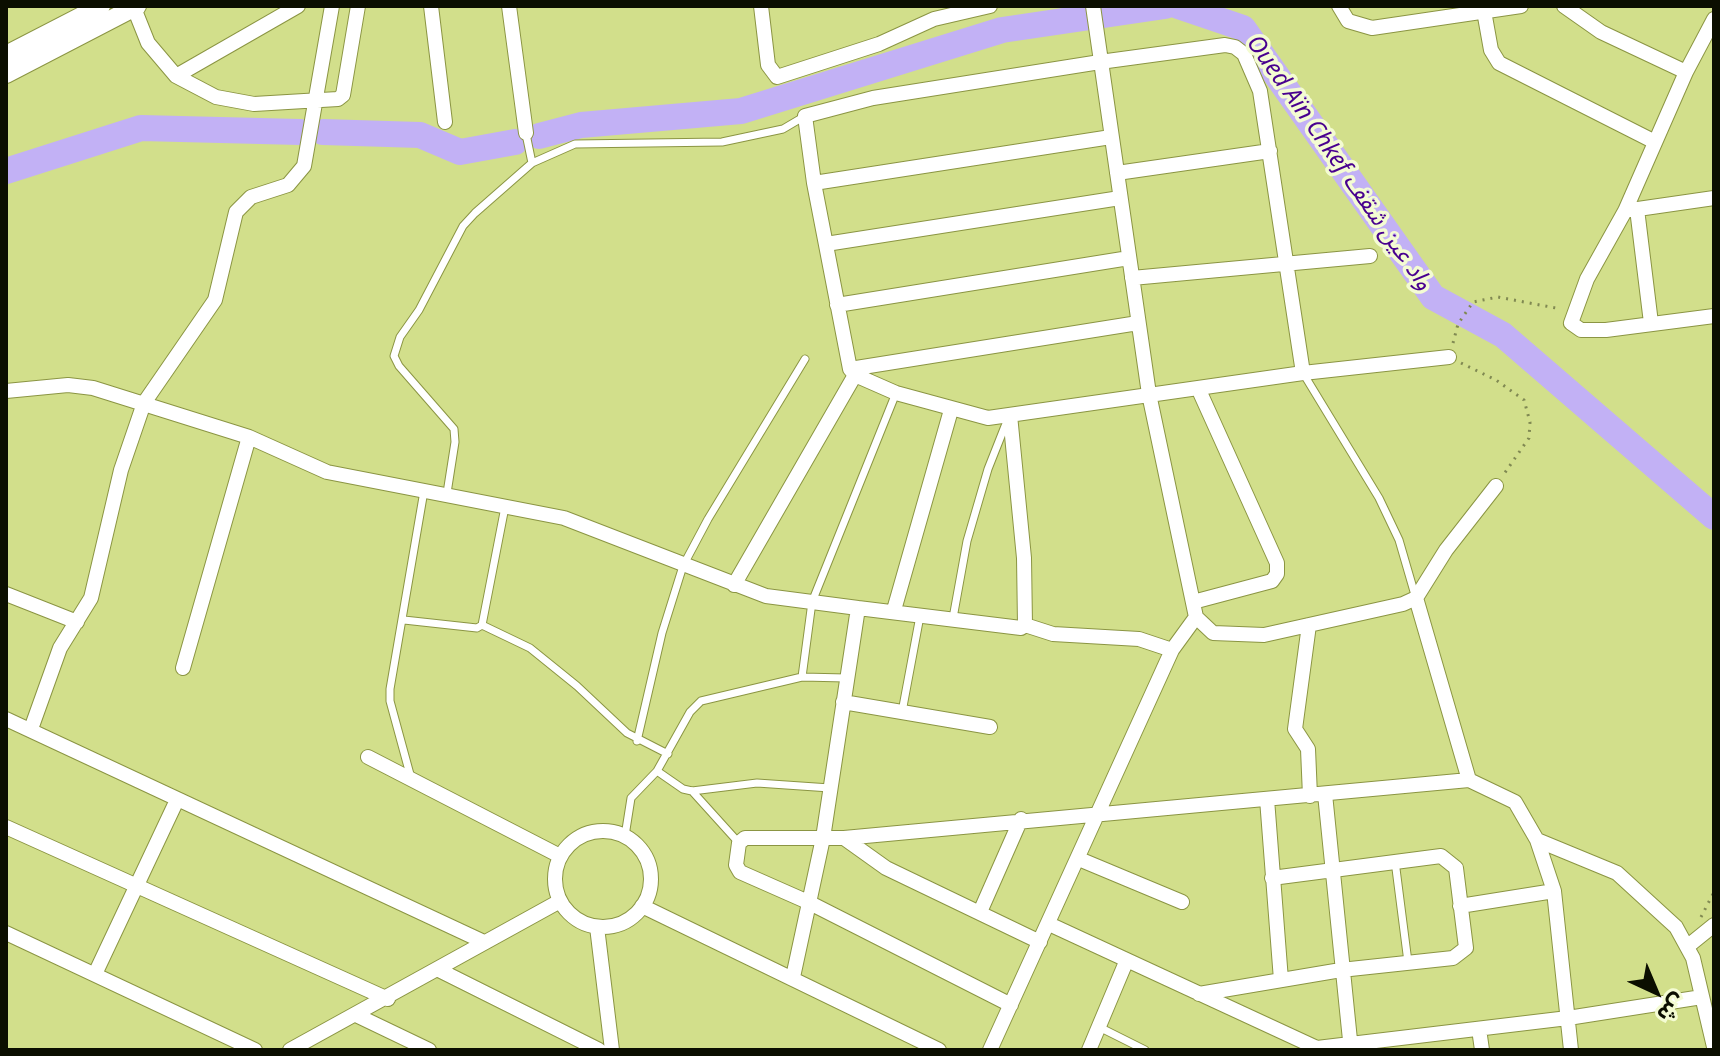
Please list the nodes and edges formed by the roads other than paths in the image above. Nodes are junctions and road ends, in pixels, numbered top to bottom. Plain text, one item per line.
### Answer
1 (101, 6) edge
2 (298, 6) edge
3 (332, 6) edge
4 (358, 6) edge
5 (431, 6) edge
6 (509, 6) edge
7 (761, 6) edge
8 (990, 6) edge
9 (1339, 6) edge
10 (1521, 6) edge
11 (1564, 6) edge
12 (135, 7) edge
13 (1094, 7) edge
14 (1484, 11) junction
15 (1422, 12) edge
16 (934, 13) edge
17 (1714, 19) edge
18 (6, 55) edge
19 (1100, 62) junction
20 (1686, 72) junction
21 (6, 74) edge
22 (176, 76) junction
23 (315, 97) junction
24 (805, 116) junction
25 (445, 122) dead end
26 (526, 133) joint
27 (1111, 137) junction
28 (1655, 142) junction
29 (1270, 151) junction
30 (532, 163) junction
31 (1117, 173) junction
32 (814, 183) junction
33 (1120, 198) junction
34 (1714, 198) edge
35 (1631, 210) junction
36 (826, 244) junction
37 (1370, 256) dead end
38 (1129, 258) junction
39 (1287, 264) junction
40 (1132, 278) junction
41 (837, 305) junction
42 (1714, 316) edge
43 (1138, 323) junction
44 (1651, 323) junction
45 (1449, 357) road end
46 (805, 359) dead end
47 (852, 372) junction
48 (1303, 373) junction
49 (1198, 388) junction
50 (6, 391) edge
51 (896, 393) junction
52 (1149, 394) junction
53 (144, 403) junction
54 (951, 410) junction
55 (1010, 415) junction
56 (249, 437) junction
57 (1496, 486) road end
58 (424, 491) junction
59 (447, 493) junction
60 (505, 504) junction
61 (683, 566) junction
62 (734, 585) junction
63 (6, 594) edge
64 (1416, 598) junction
65 (812, 602) junction
66 (858, 608) junction
67 (894, 610) junction
68 (1194, 610) junction
69 (921, 614) junction
70 (953, 618) junction
71 (404, 620) junction
72 (77, 622) junction
73 (482, 625) junction
74 (1025, 625) junction
75 (1309, 625) junction
76 (1172, 650) junction
77 (183, 668) dead end
78 (802, 677) junction
79 (846, 678) junction
80 (843, 702) junction
81 (902, 712) junction
82 (6, 719) edge
83 (990, 727) dead end
84 (31, 729) junction
85 (637, 741) junction
86 (668, 754) junction
87 (368, 757) dead end
88 (657, 771) junction
89 (411, 778) junction
90 (1469, 780) junction
91 (830, 788) junction
92 (692, 791) junction
93 (1325, 794) junction
94 (1310, 796) junction
95 (1267, 799) junction
96 (177, 800) junction
97 (1099, 814) junction
98 (1021, 819) junction
99 (6, 827) edge
100 (625, 836) junction
101 (823, 838) junction
102 (844, 838) junction
103 (1537, 840) junction
104 (739, 843) junction
105 (560, 856) junction
106 (1079, 859) junction
107 (1395, 861) junction
108 (1331, 869) junction
109 (1272, 878) junction
110 (135, 885) junction
111 (1554, 891) junction
112 (560, 901) junction
113 (808, 902) junction
114 (1182, 902) dead end
115 (642, 906) junction
116 (1460, 906) junction
117 (980, 912) junction
118 (1049, 924) junction
119 (1714, 925) edge
120 (597, 927) junction
121 (6, 933) edge
122 (484, 942) junction
123 (1040, 942) junction
124 (1688, 946) junction
125 (1126, 962) junction
126 (1408, 962) junction
127 (437, 969) junction
128 (1341, 970) junction
129 (95, 974) junction
130 (793, 977) junction
131 (1281, 980) junction
132 (1198, 994) junction
133 (1702, 997) junction
134 (388, 999) junction
135 (1011, 1005) junction
136 (356, 1015) junction
137 (1568, 1018) junction
138 (1099, 1027) junction
139 (1479, 1029) junction
140 (1415, 1044) edge
141 (1351, 1047) edge
142 (1714, 1047) edge
143 (1317, 1049) edge
144 (255, 1050) edge
145 (290, 1050) edge
146 (429, 1050) edge
147 (599, 1050) edge
148 (612, 1050) edge
149 (939, 1050) edge
150 (990, 1050) edge
151 (1089, 1050) edge
152 (1145, 1050) edge
153 (1482, 1050) edge
154 (1571, 1050) edge

1 - 18 main road
2 - 22 street
3 - 23 street
4 - 23 street
5 - 25 street
6 - 26 street
7 - 16 street
8 - 16 street
9 - 15 street
10 - 14 street
11 - 20 street
12 - 21 main road
12 - 22 street
13 - 19 street
14 - 15 street
14 - 28 street
17 - 20 street
19 - 24 street
19 - 27 street
19 - 29 street
20 - 28 street
22 - 23 street
23 - 53 street
24 - 30 lane
24 - 32 street
26 - 30 lane
27 - 31 street
27 - 32 street
28 - 35 street
29 - 31 street
29 - 39 street
30 - 59 lane
31 - 33 street
32 - 36 street
33 - 36 street
33 - 38 street
34 - 35 street
35 - 44 street
35 - 44 street
36 - 41 street
37 - 39 street
38 - 40 street
38 - 41 street
39 - 40 street
39 - 48 street
40 - 43 street
41 - 47 street
42 - 44 street
43 - 47 street
43 - 52 street
45 - 48 street
46 - 61 lane
47 - 51 street
47 - 62 street
48 - 49 street
48 - 64 lane
49 - 52 street
49 - 68 street
50 - 53 street
51 - 54 street
51 - 65 lane
52 - 55 street
52 - 68 street
53 - 56 street
53 - 72 street
54 - 55 street
54 - 67 street
55 - 70 lane
55 - 74 street
56 - 58 street
56 - 77 street
57 - 64 street
58 - 59 street
58 - 71 lane
59 - 60 street
60 - 61 street
60 - 73 lane
61 - 62 street
61 - 85 lane
62 - 65 street
63 - 72 street
64 - 75 street
64 - 90 street
65 - 66 street
65 - 78 lane
66 - 67 street
66 - 79 street
67 - 69 street
68 - 75 street
68 - 76 street
69 - 70 street
69 - 81 lane
70 - 74 street
71 - 73 lane
71 - 89 lane
72 - 84 street
73 - 85 lane
74 - 76 street
75 - 94 street
76 - 97 street
78 - 79 lane
78 - 86 lane
79 - 80 street
80 - 81 street
80 - 91 street
81 - 83 street
82 - 84 street
84 - 96 street
85 - 86 lane
86 - 88 lane
87 - 89 street
88 - 92 lane
88 - 100 lane
89 - 105 street
90 - 93 street
90 - 103 street
91 - 92 lane
91 - 101 street
92 - 104 lane
93 - 94 street
93 - 108 street
94 - 95 street
95 - 97 street
95 - 109 street
96 - 110 street
96 - 122 street
97 - 98 street
97 - 106 street
98 - 102 street
98 - 117 street
99 - 110 street
100 - 105 street
100 - 115 street
101 - 102 street
101 - 104 street
101 - 113 street
102 - 117 street
103 - 111 street
103 - 124 street
104 - 113 street
105 - 112 street
106 - 114 street
106 - 118 street
107 - 108 street
107 - 116 street
107 - 126 lane
108 - 109 street
108 - 128 street
109 - 131 street
110 - 129 street
110 - 134 street
111 - 116 street
111 - 137 street
112 - 120 street
112 - 122 street
113 - 130 street
113 - 135 street
115 - 120 street
115 - 130 street
116 - 126 street
117 - 123 street
118 - 123 street
118 - 125 street
119 - 124 street
120 - 148 street
121 - 129 street
122 - 127 street
123 - 135 street
124 - 133 street
125 - 132 street
125 - 138 street
126 - 128 street
127 - 134 street
127 - 147 street
128 - 131 street
128 - 141 street
129 - 144 street
130 - 149 street
131 - 132 street
132 - 143 street
133 - 137 street
133 - 142 street
134 - 136 street
135 - 150 street
136 - 145 street
136 - 146 street
137 - 139 street
137 - 154 street
138 - 151 street
138 - 152 lane
139 - 140 street
139 - 153 street
140 - 141 street
141 - 143 street

